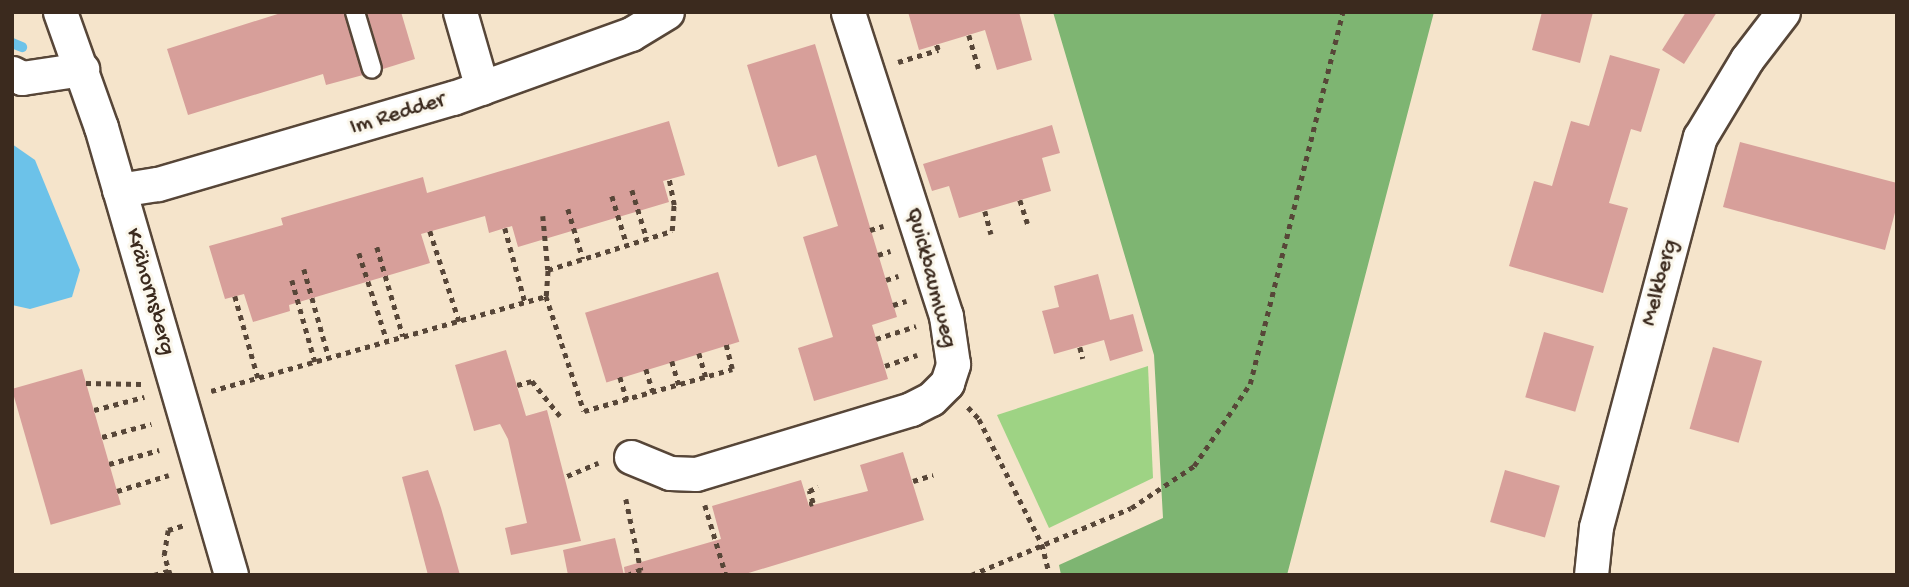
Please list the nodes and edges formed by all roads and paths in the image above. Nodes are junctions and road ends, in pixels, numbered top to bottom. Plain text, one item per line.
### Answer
1 (60, 12) edge
2 (355, 12) edge
3 (460, 12) edge
4 (667, 12) edge
5 (848, 12) edge
6 (1343, 12) edge
7 (1783, 12) edge
8 (969, 35) dead end
9 (936, 44) dead end
10 (82, 69) junction
11 (372, 69) dead end
12 (979, 69) dead end
13 (867, 71) junction
14 (12, 74) edge
15 (482, 88) junction
16 (669, 179) dead end
17 (119, 190) junction
18 (632, 190) dead end
19 (612, 196) dead end
20 (1020, 200) dead end
21 (568, 209) dead end
22 (985, 211) dead end
23 (543, 216) dead end
24 (1027, 224) dead end
25 (505, 228) dead end
26 (430, 231) dead end
27 (991, 234) dead end
28 (647, 239) junction
29 (627, 245) junction
30 (377, 247) dead end
31 (359, 253) dead end
32 (583, 260) junction
33 (304, 269) dead end
34 (548, 270) junction
35 (292, 280) dead end
36 (235, 296) dead end
37 (546, 296) junction
38 (525, 302) junction
39 (459, 321) junction
40 (403, 337) junction
41 (387, 341) junction
42 (726, 345) dead end
43 (1080, 347) dead end
44 (699, 353) dead end
45 (329, 358) junction
46 (1083, 359) dead end
47 (672, 361) dead end
48 (315, 362) junction
49 (646, 369) dead end
50 (620, 377) dead end
51 (706, 377) junction
52 (258, 378) junction
53 (86, 383) dead end
54 (947, 383) junction
55 (517, 385) dead end
56 (679, 385) junction
57 (653, 392) junction
58 (627, 400) junction
59 (94, 410) dead end
60 (184, 414) junction
61 (560, 416) dead end
62 (102, 438) dead end
63 (631, 457) dead end
64 (109, 464) dead end
65 (696, 474) junction
66 (933, 475) dead end
67 (913, 481) dead end
68 (818, 487) dead end
69 (117, 491) dead end
70 (626, 499) dead end
71 (809, 504) dead end
72 (213, 516) junction
73 (1042, 544) junction
74 (169, 573) edge
75 (154, 575) edge
76 (230, 575) edge
77 (629, 575) edge
78 (726, 575) edge
79 (971, 575) edge
80 (1050, 575) edge
81 (1591, 575) edge

1 - 10 street, Krähornsberg
2 - 11 lane
3 - 15 street
4 - 15 street, Im Redder
5 - 13 street, Quickbaumweg
6 - 73 path
7 - 81 street, Melkberg
8 - 12 path
9 - 13 path
10 - 14 street
10 - 17 street, Krähornsberg
13 - 54 street, Quickbaumweg
15 - 17 street, Im Redder
16 - 28 path
17 - 60 street, Krähornsberg
18 - 28 path
19 - 29 path
20 - 24 path
21 - 32 path
22 - 27 path
23 - 34 path
25 - 38 path
26 - 39 path
28 - 29 path
29 - 32 path
30 - 40 path
31 - 41 path
32 - 34 path
33 - 45 path
34 - 37 path
35 - 48 path
36 - 52 path
37 - 38 path
37 - 58 path
38 - 39 path
39 - 40 path
40 - 41 path
41 - 45 path
42 - 51 path
43 - 46 path
44 - 51 path
45 - 48 path
47 - 56 path
48 - 52 path
49 - 57 path
50 - 58 path
51 - 56 path
52 - 60 path
53 - 60 path
54 - 65 street, Quickbaumweg
54 - 73 path
55 - 61 path
56 - 57 path
57 - 58 path
59 - 60 path
60 - 62 path
60 - 64 path
60 - 69 path
60 - 72 street, Krähornsberg
63 - 65 street, Quickbaumweg
65 - 78 path
66 - 67 path
68 - 71 path
70 - 77 path
72 - 74 path
72 - 76 street, Krähornsberg
73 - 79 path
73 - 80 path
74 - 75 path

